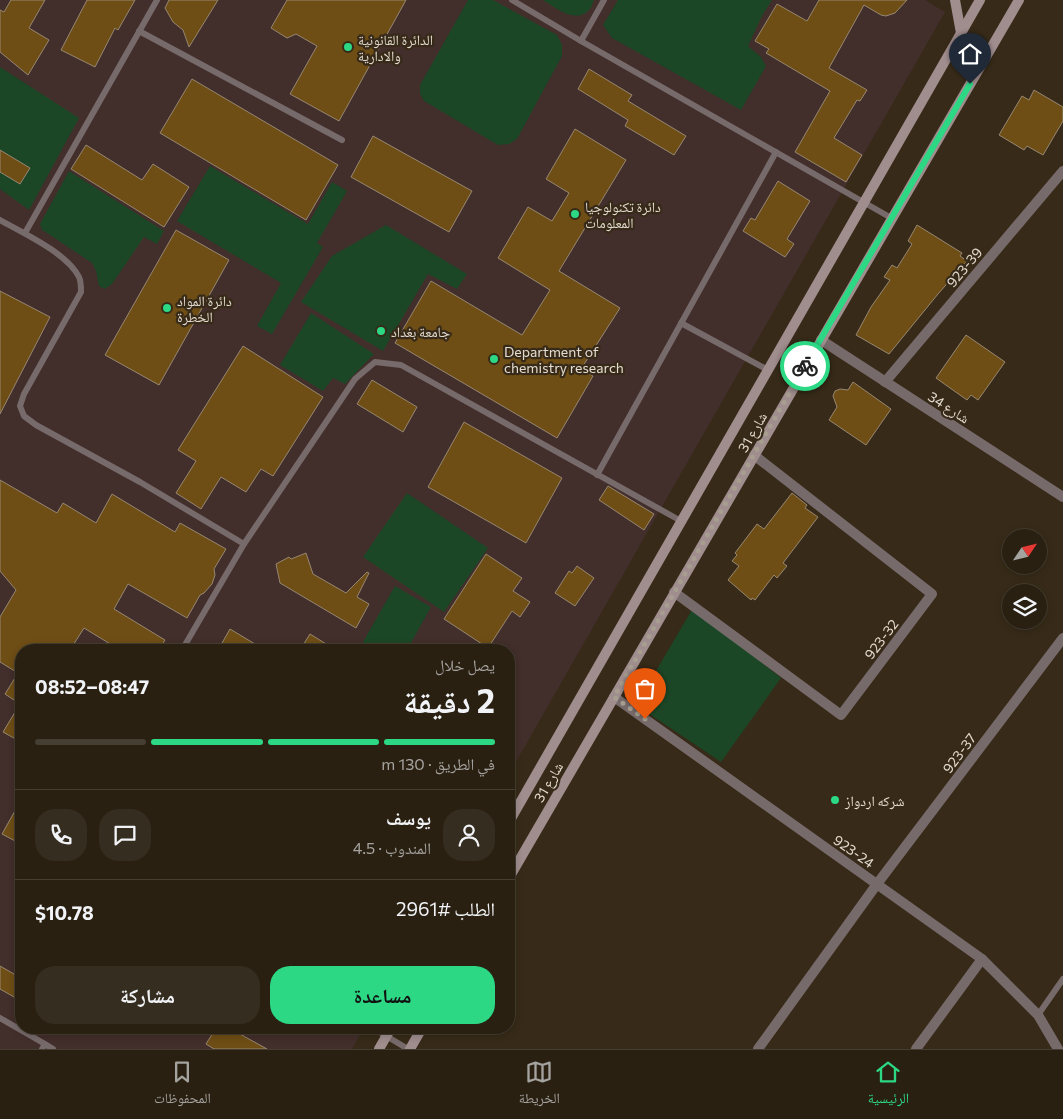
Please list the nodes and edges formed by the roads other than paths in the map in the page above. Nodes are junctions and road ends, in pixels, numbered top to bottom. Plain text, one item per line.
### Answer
1 (157, 0) edge
2 (512, 0) edge
3 (604, 0) edge
4 (955, 0) edge
5 (980, 0) edge
6 (1019, 0) edge
7 (139, 31) junction
8 (961, 33) junction
9 (581, 41) junction
10 (342, 140) dead end
11 (776, 152) junction
12 (1063, 171) edge
13 (864, 203) junction
14 (893, 219) junction
15 (0, 220) edge
16 (25, 233) junction
17 (681, 323) junction
18 (821, 340) junction
19 (768, 370) junction
20 (885, 382) junction
21 (754, 455) junction
22 (597, 475) junction
23 (1063, 498) edge
24 (681, 521) junction
25 (244, 544) junction
26 (674, 592) junction
27 (1063, 638) edge
28 (186, 644) edge
29 (614, 697) junction
30 (515, 812) edge
31 (515, 868) edge
32 (877, 884) junction
33 (982, 959) junction
34 (1063, 978) edge
35 (1038, 1015) junction
36 (0, 1018) edge
37 (15, 1028) edge
38 (24, 1034) edge
39 (387, 1034) edge
40 (392, 1034) edge
41 (418, 1034) edge
42 (44, 1047) edge
43 (53, 1049) edge
44 (379, 1049) edge
45 (409, 1049) edge
46 (758, 1049) edge
47 (916, 1049) edge
48 (1058, 1049) edge

1 - 7 lane
2 - 9 lane
3 - 9 lane
4 - 8 street
5 - 8 street, شارع 31
6 - 14 street, شارع 31
7 - 10 lane
7 - 16 lane
8 - 13 street, شارع 31
9 - 11 lane
11 - 13 lane
11 - 17 lane
12 - 20 street, 923-39
13 - 14 lane
13 - 19 street, شارع 31
14 - 18 street, شارع 31
15 - 16 lane
16 - 25 lane
17 - 19 lane
17 - 22 lane
18 - 20 street, شارع 34
18 - 21 street, شارع 31
19 - 24 street, شارع 31
20 - 23 street, شارع 34
21 - 26 street, شارع 31
21 - 26 street, 923-32
22 - 24 lane
22 - 25 lane
24 - 30 street, شارع 31
25 - 28 lane
26 - 29 street, شارع 31
27 - 32 street, 923-37
29 - 31 street, شارع 31
29 - 32 street, 923-24
32 - 33 street, 923-24
32 - 46 street, 923-37
33 - 35 street, 923-24
33 - 47 street
34 - 35 lane
35 - 48 street, 923-24
36 - 37 lane
38 - 42 lane
39 - 44 street
40 - 45 lane
41 - 45 street
42 - 43 lane

